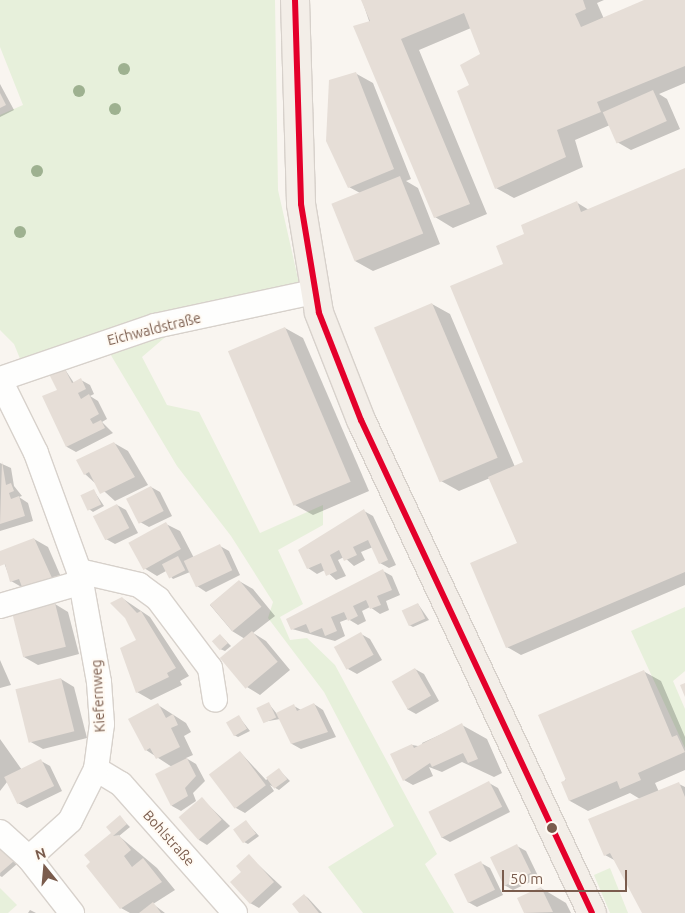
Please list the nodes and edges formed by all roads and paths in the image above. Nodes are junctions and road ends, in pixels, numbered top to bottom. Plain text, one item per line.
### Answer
1 (295, 0) edge
2 (313, 292) junction
3 (0, 380) edge
4 (80, 577) junction
5 (0, 606) edge
6 (215, 700) dead end
7 (96, 769) junction
8 (0, 832) edge
9 (29, 858) junction
10 (72, 913) edge
11 (235, 913) edge
12 (592, 913) edge

1 - 2 main road
2 - 3 street, Eichwaldstraße
2 - 12 main road
3 - 4 street, Kiefernweg
4 - 5 street
4 - 6 street
4 - 7 street, Kiefernweg
7 - 9 street, Kiefernweg
7 - 11 street, Bohlstraße
8 - 9 street
9 - 10 street

